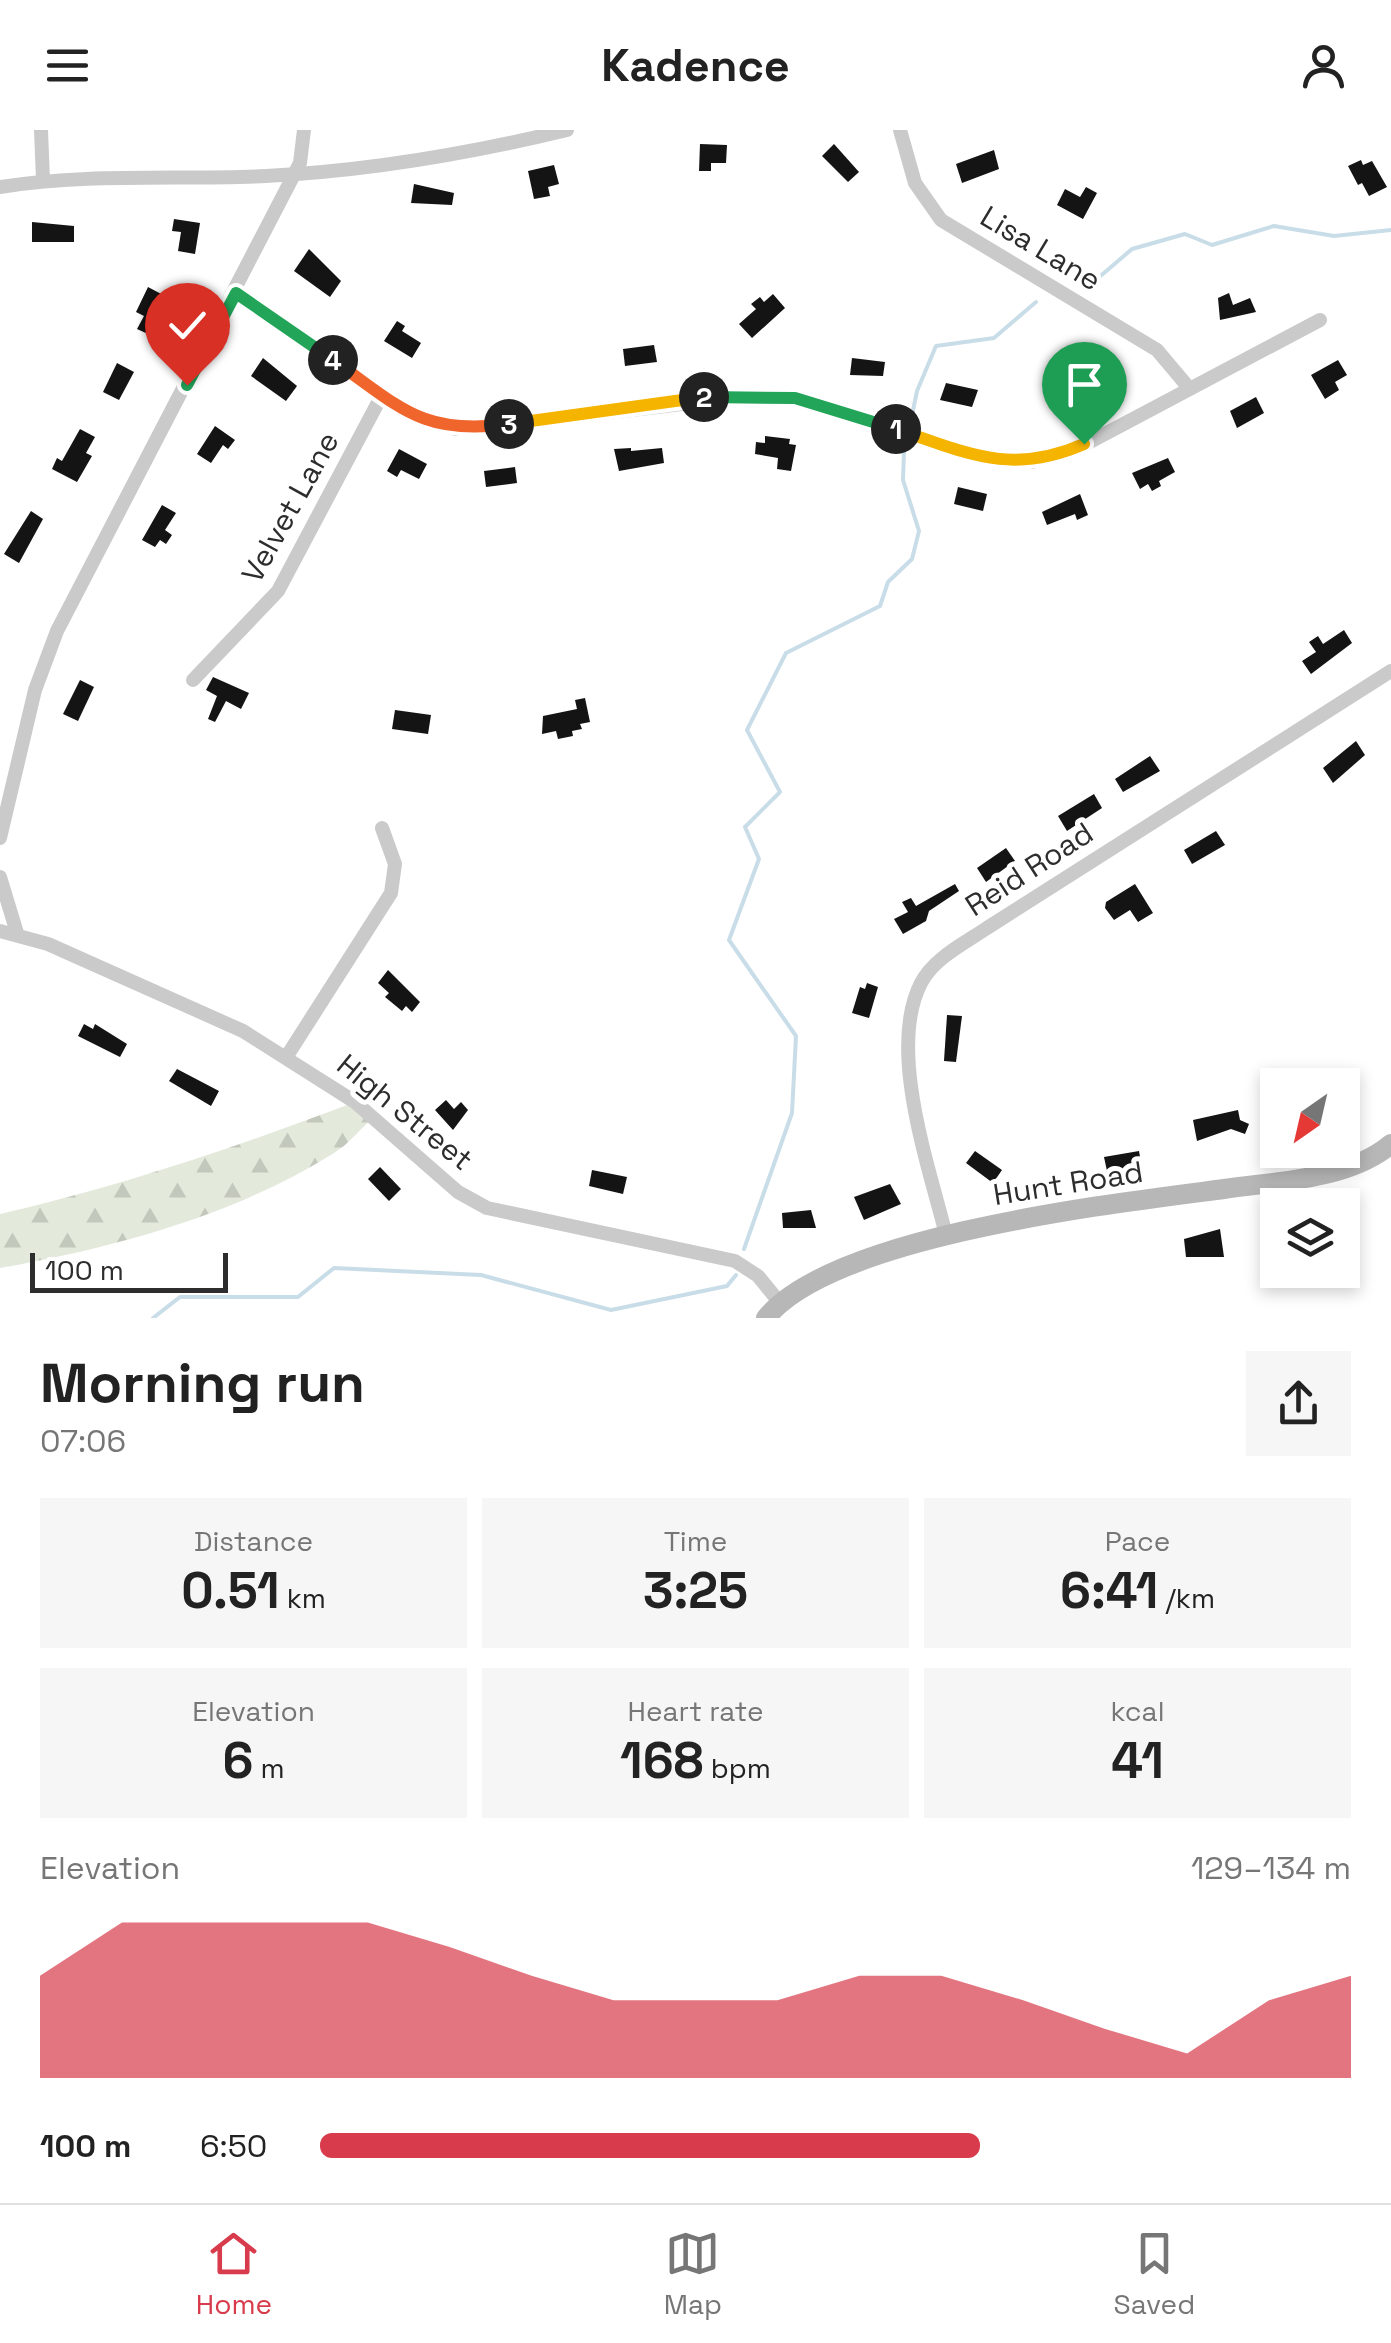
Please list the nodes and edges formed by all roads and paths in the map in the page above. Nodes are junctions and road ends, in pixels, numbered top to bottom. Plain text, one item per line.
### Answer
1 (42, 130) edge
2 (304, 130) edge
3 (567, 130) edge
4 (900, 130) edge
5 (295, 174) junction
6 (43, 180) junction
7 (0, 187) edge
8 (236, 293) junction
9 (1320, 320) dead end
10 (1189, 388) junction
11 (382, 395) junction
12 (1391, 671) edge
13 (192, 680) dead end
14 (382, 828) dead end
15 (0, 838) edge
16 (0, 877) edge
17 (0, 931) edge
18 (17, 934) junction
19 (287, 1056) junction
20 (1391, 1144) edge
21 (946, 1234) junction
22 (773, 1311) edge

1 - 6 street
2 - 5 street
3 - 5 street
4 - 10 street, Lisa Lane
5 - 6 street
5 - 8 street
6 - 7 street
8 - 11 street
8 - 15 street
9 - 10 street
10 - 11 street
11 - 13 street, Velvet Lane
12 - 21 street, Reid Road
14 - 19 street
16 - 18 street
17 - 18 street, High Street
18 - 19 street, High Street
19 - 22 street, High Street
20 - 21 street, Hunt Road
21 - 22 street, Hunt Road

